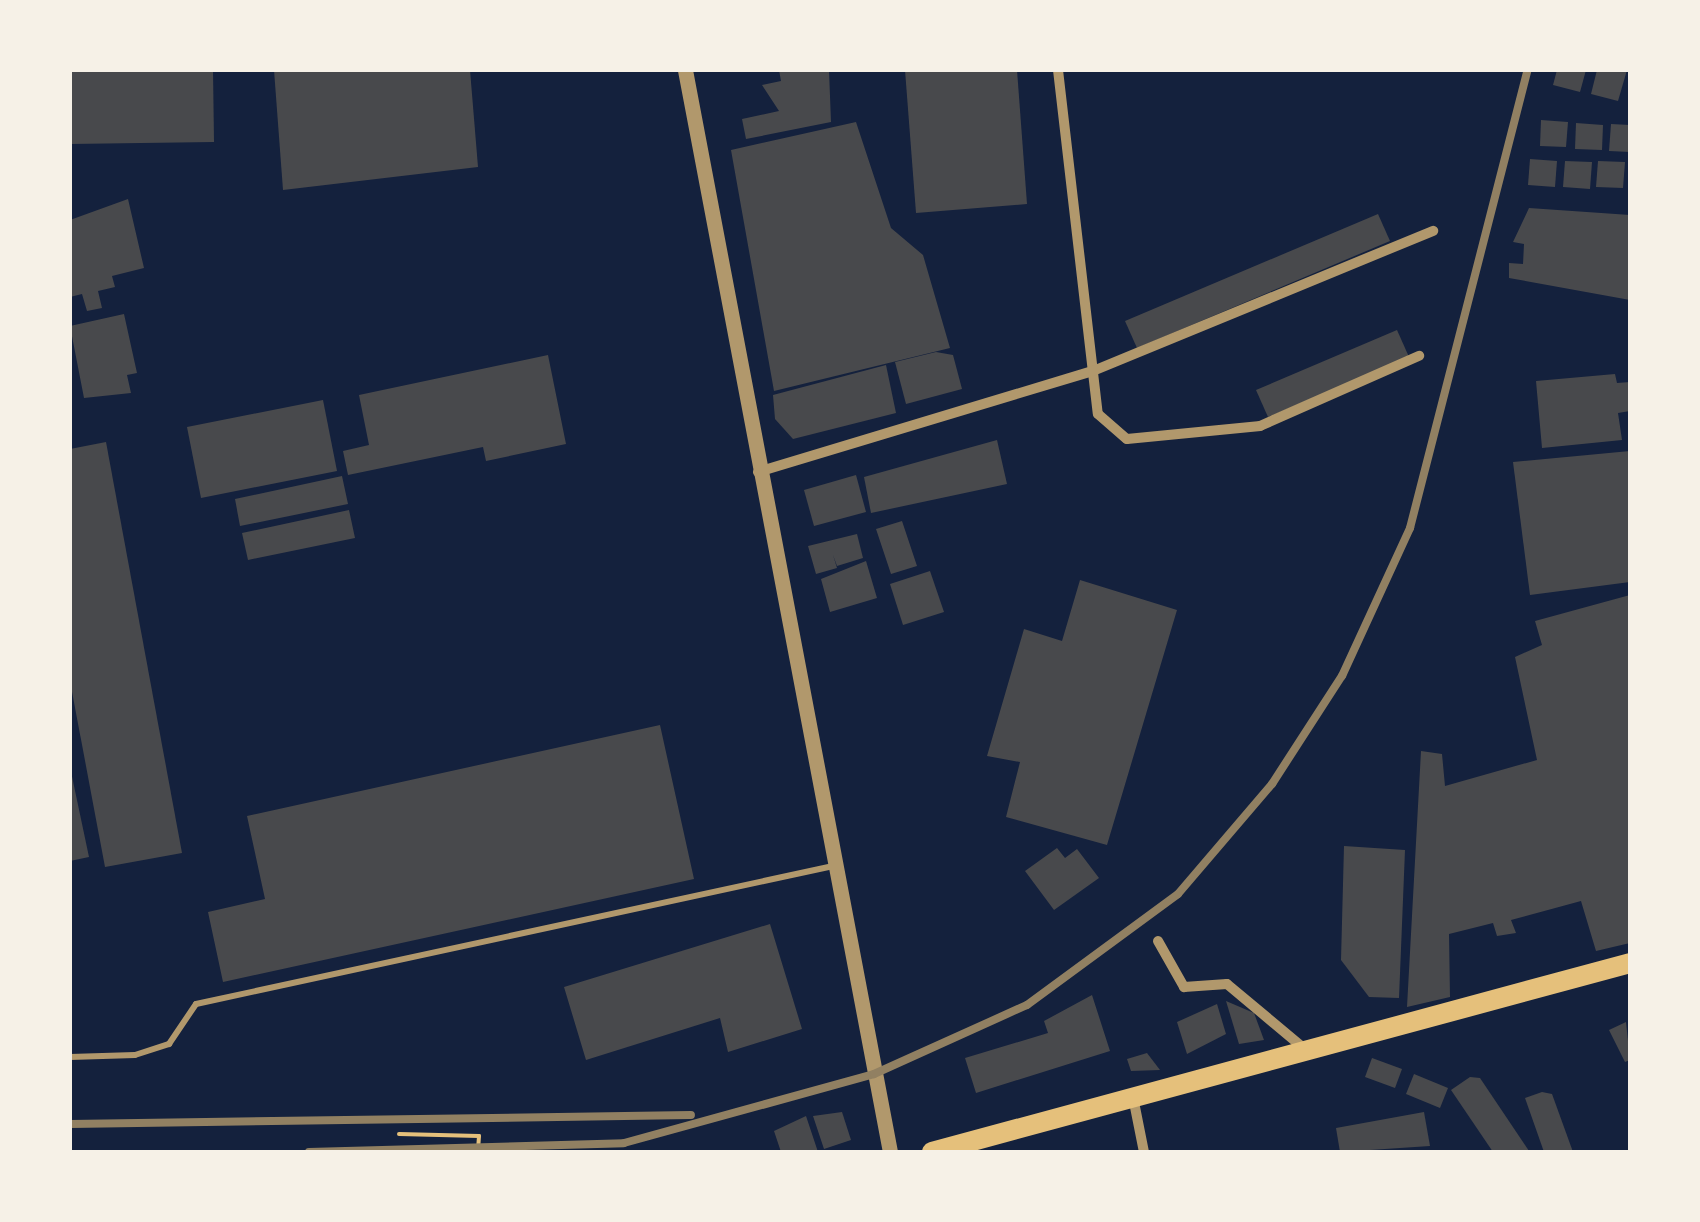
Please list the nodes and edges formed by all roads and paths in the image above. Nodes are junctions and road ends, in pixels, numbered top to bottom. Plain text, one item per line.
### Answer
1 (685, 70) edge
2 (1058, 70) edge
3 (1433, 231) dead end
4 (1419, 356) dead end
5 (1094, 371) junction
6 (758, 472) junction
7 (834, 866) junction
8 (1158, 941) dead end
9 (1630, 963) edge
10 (1306, 1051) junction
11 (70, 1057) edge
12 (1133, 1096) junction
13 (399, 1134) dead end
14 (478, 1152) edge
15 (890, 1152) edge
16 (932, 1152) edge
17 (1144, 1152) edge

1 - 6 street
2 - 5 street
3 - 5 street
4 - 5 street
5 - 6 street
6 - 7 street
7 - 11 lane
7 - 15 street
8 - 10 street
9 - 10 main road
10 - 12 main road
12 - 16 main road
12 - 17 street
13 - 14 path

